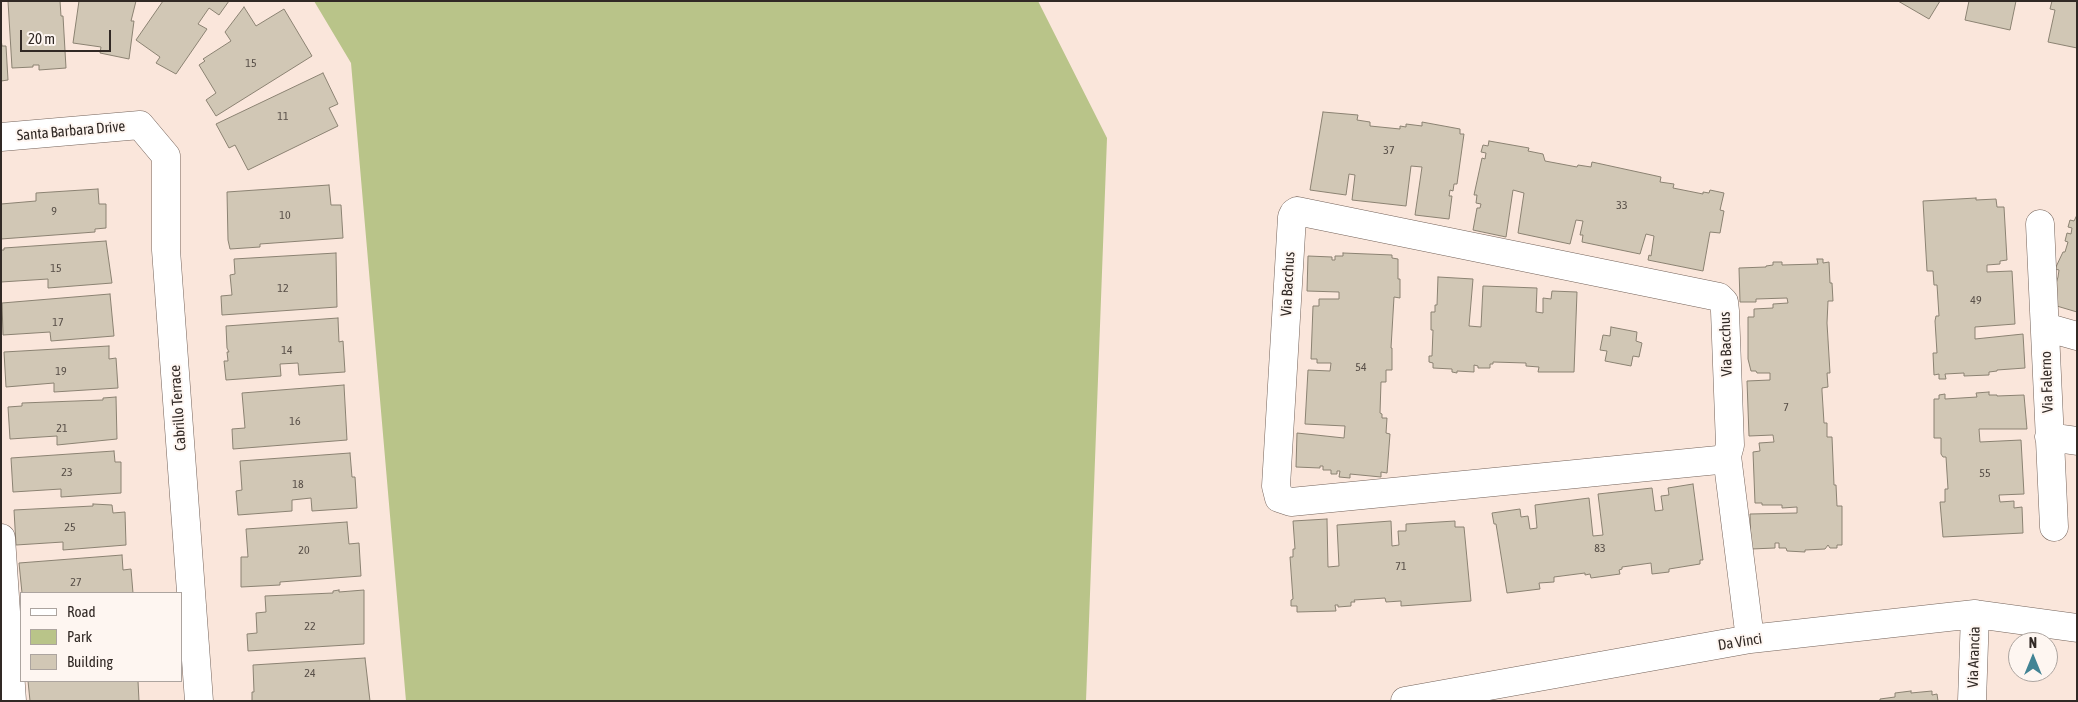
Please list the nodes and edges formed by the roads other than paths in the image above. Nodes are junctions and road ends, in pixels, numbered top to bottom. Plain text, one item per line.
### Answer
1 (140, 125) joint
2 (1, 137) edge
3 (2040, 224) dead end
4 (2045, 327) junction
5 (2077, 336) edge
6 (2050, 436) junction
7 (2077, 441) edge
8 (1727, 456) junction
9 (2054, 527) dead end
10 (1, 538) edge
11 (1975, 614) junction
12 (2077, 628) edge
13 (1750, 639) junction
14 (12, 701) edge
15 (198, 701) edge
16 (1405, 701) edge
17 (1972, 701) edge

1 - 2 street, Santa Barbara Drive
1 - 15 street, Cabrillo Terrace
3 - 4 street, Via Falerno
4 - 5 street, Via Falerno
4 - 6 street, Via Falerno
6 - 7 street
6 - 9 street, Via Falerno
8 - 8 street, Via Bacchus
8 - 13 street, Via Bacchus
10 - 14 street
11 - 12 street, Da Vinci
11 - 13 street, Da Vinci
11 - 17 street, Via Arancia
13 - 16 street, Da Vinci

